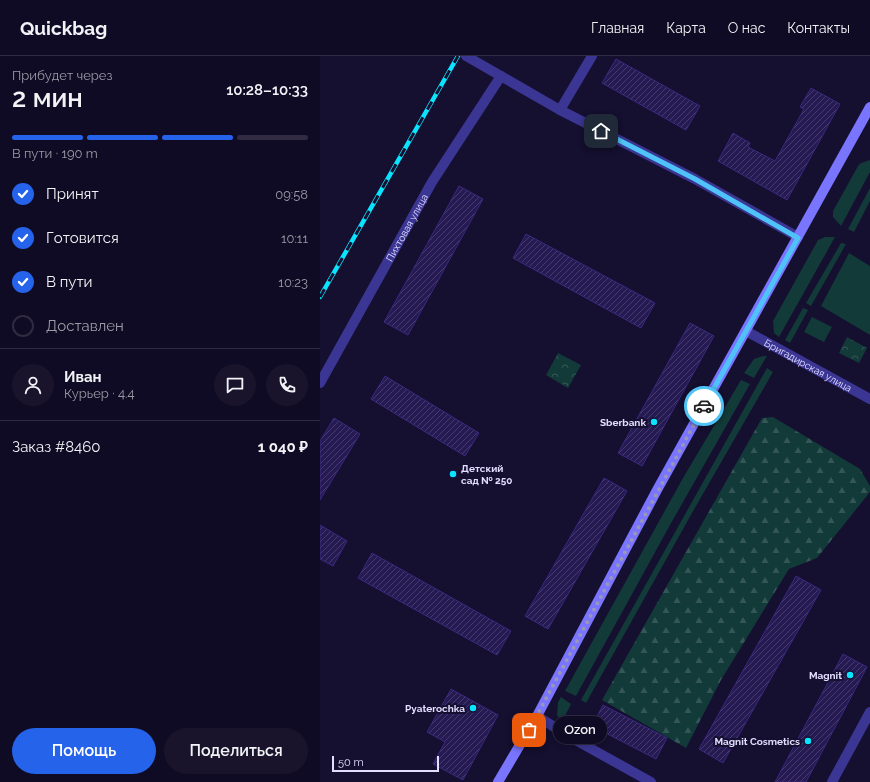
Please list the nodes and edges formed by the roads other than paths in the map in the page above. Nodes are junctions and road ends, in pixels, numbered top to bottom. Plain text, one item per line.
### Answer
1 (466, 56) edge
2 (592, 56) edge
3 (501, 76) junction
4 (870, 107) edge
5 (560, 110) junction
6 (798, 238) junction
7 (746, 331) junction
8 (320, 383) edge
9 (870, 400) edge
10 (870, 712) edge
11 (537, 716) junction
12 (498, 782) edge
13 (652, 782) edge
14 (832, 782) edge

1 - 3 street
2 - 5 street
3 - 5 street
3 - 8 street, Пихтовая улица
4 - 6 main road
5 - 6 street
6 - 7 main road
7 - 9 street, Бригадирская улица
7 - 11 main road
10 - 14 street
11 - 12 main road
11 - 13 street

